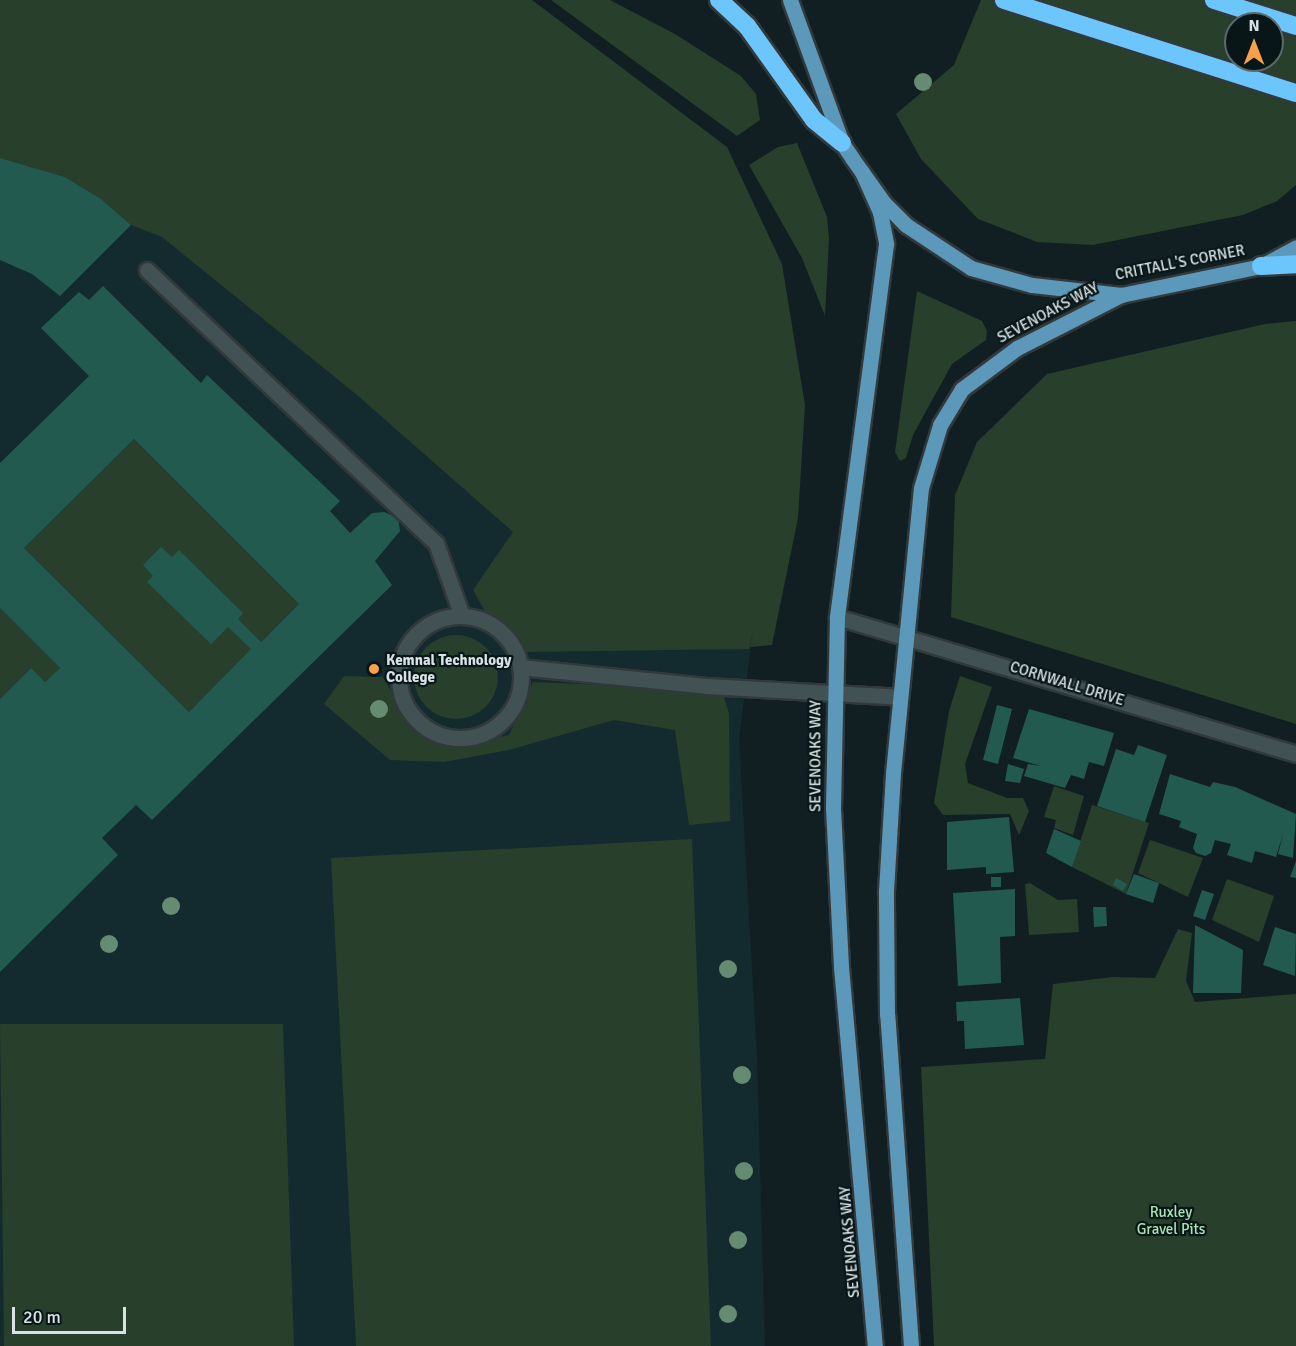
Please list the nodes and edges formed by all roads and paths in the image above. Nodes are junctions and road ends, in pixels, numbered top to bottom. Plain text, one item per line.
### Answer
1 (719, 0) edge
2 (790, 0) edge
3 (1004, 0) edge
4 (1214, 0) edge
5 (1296, 26) edge
6 (1296, 93) edge
7 (842, 143) junction
8 (862, 172) junction
9 (1296, 247) edge
10 (1296, 264) edge
11 (1261, 266) junction
12 (147, 270) dead end
13 (1121, 295) junction
14 (462, 616) junction
15 (837, 617) junction
16 (906, 637) junction
17 (520, 667) junction
18 (834, 694) junction
19 (900, 697) junction
20 (1296, 754) edge
21 (876, 1346) edge
22 (911, 1346) edge

1 - 7 highway
2 - 7 main road, CRITTALL'S CORNER
3 - 6 highway
4 - 5 highway
7 - 8 main road, CRITTALL'S CORNER
8 - 13 main road, CRITTALL'S CORNER
8 - 15 main road, SEVENOAKS WAY
9 - 11 main road, CRITTALL'S CORNER
10 - 11 highway
11 - 13 main road, CRITTALL'S CORNER
12 - 14 street
13 - 16 main road, SEVENOAKS WAY
14 - 17 street
14 - 17 street
15 - 16 street, CORNWALL DRIVE
15 - 18 main road, SEVENOAKS WAY
16 - 19 main road, SEVENOAKS WAY
16 - 20 street, CORNWALL DRIVE
17 - 18 street
18 - 19 street
18 - 21 main road, SEVENOAKS WAY
19 - 22 main road, SEVENOAKS WAY

